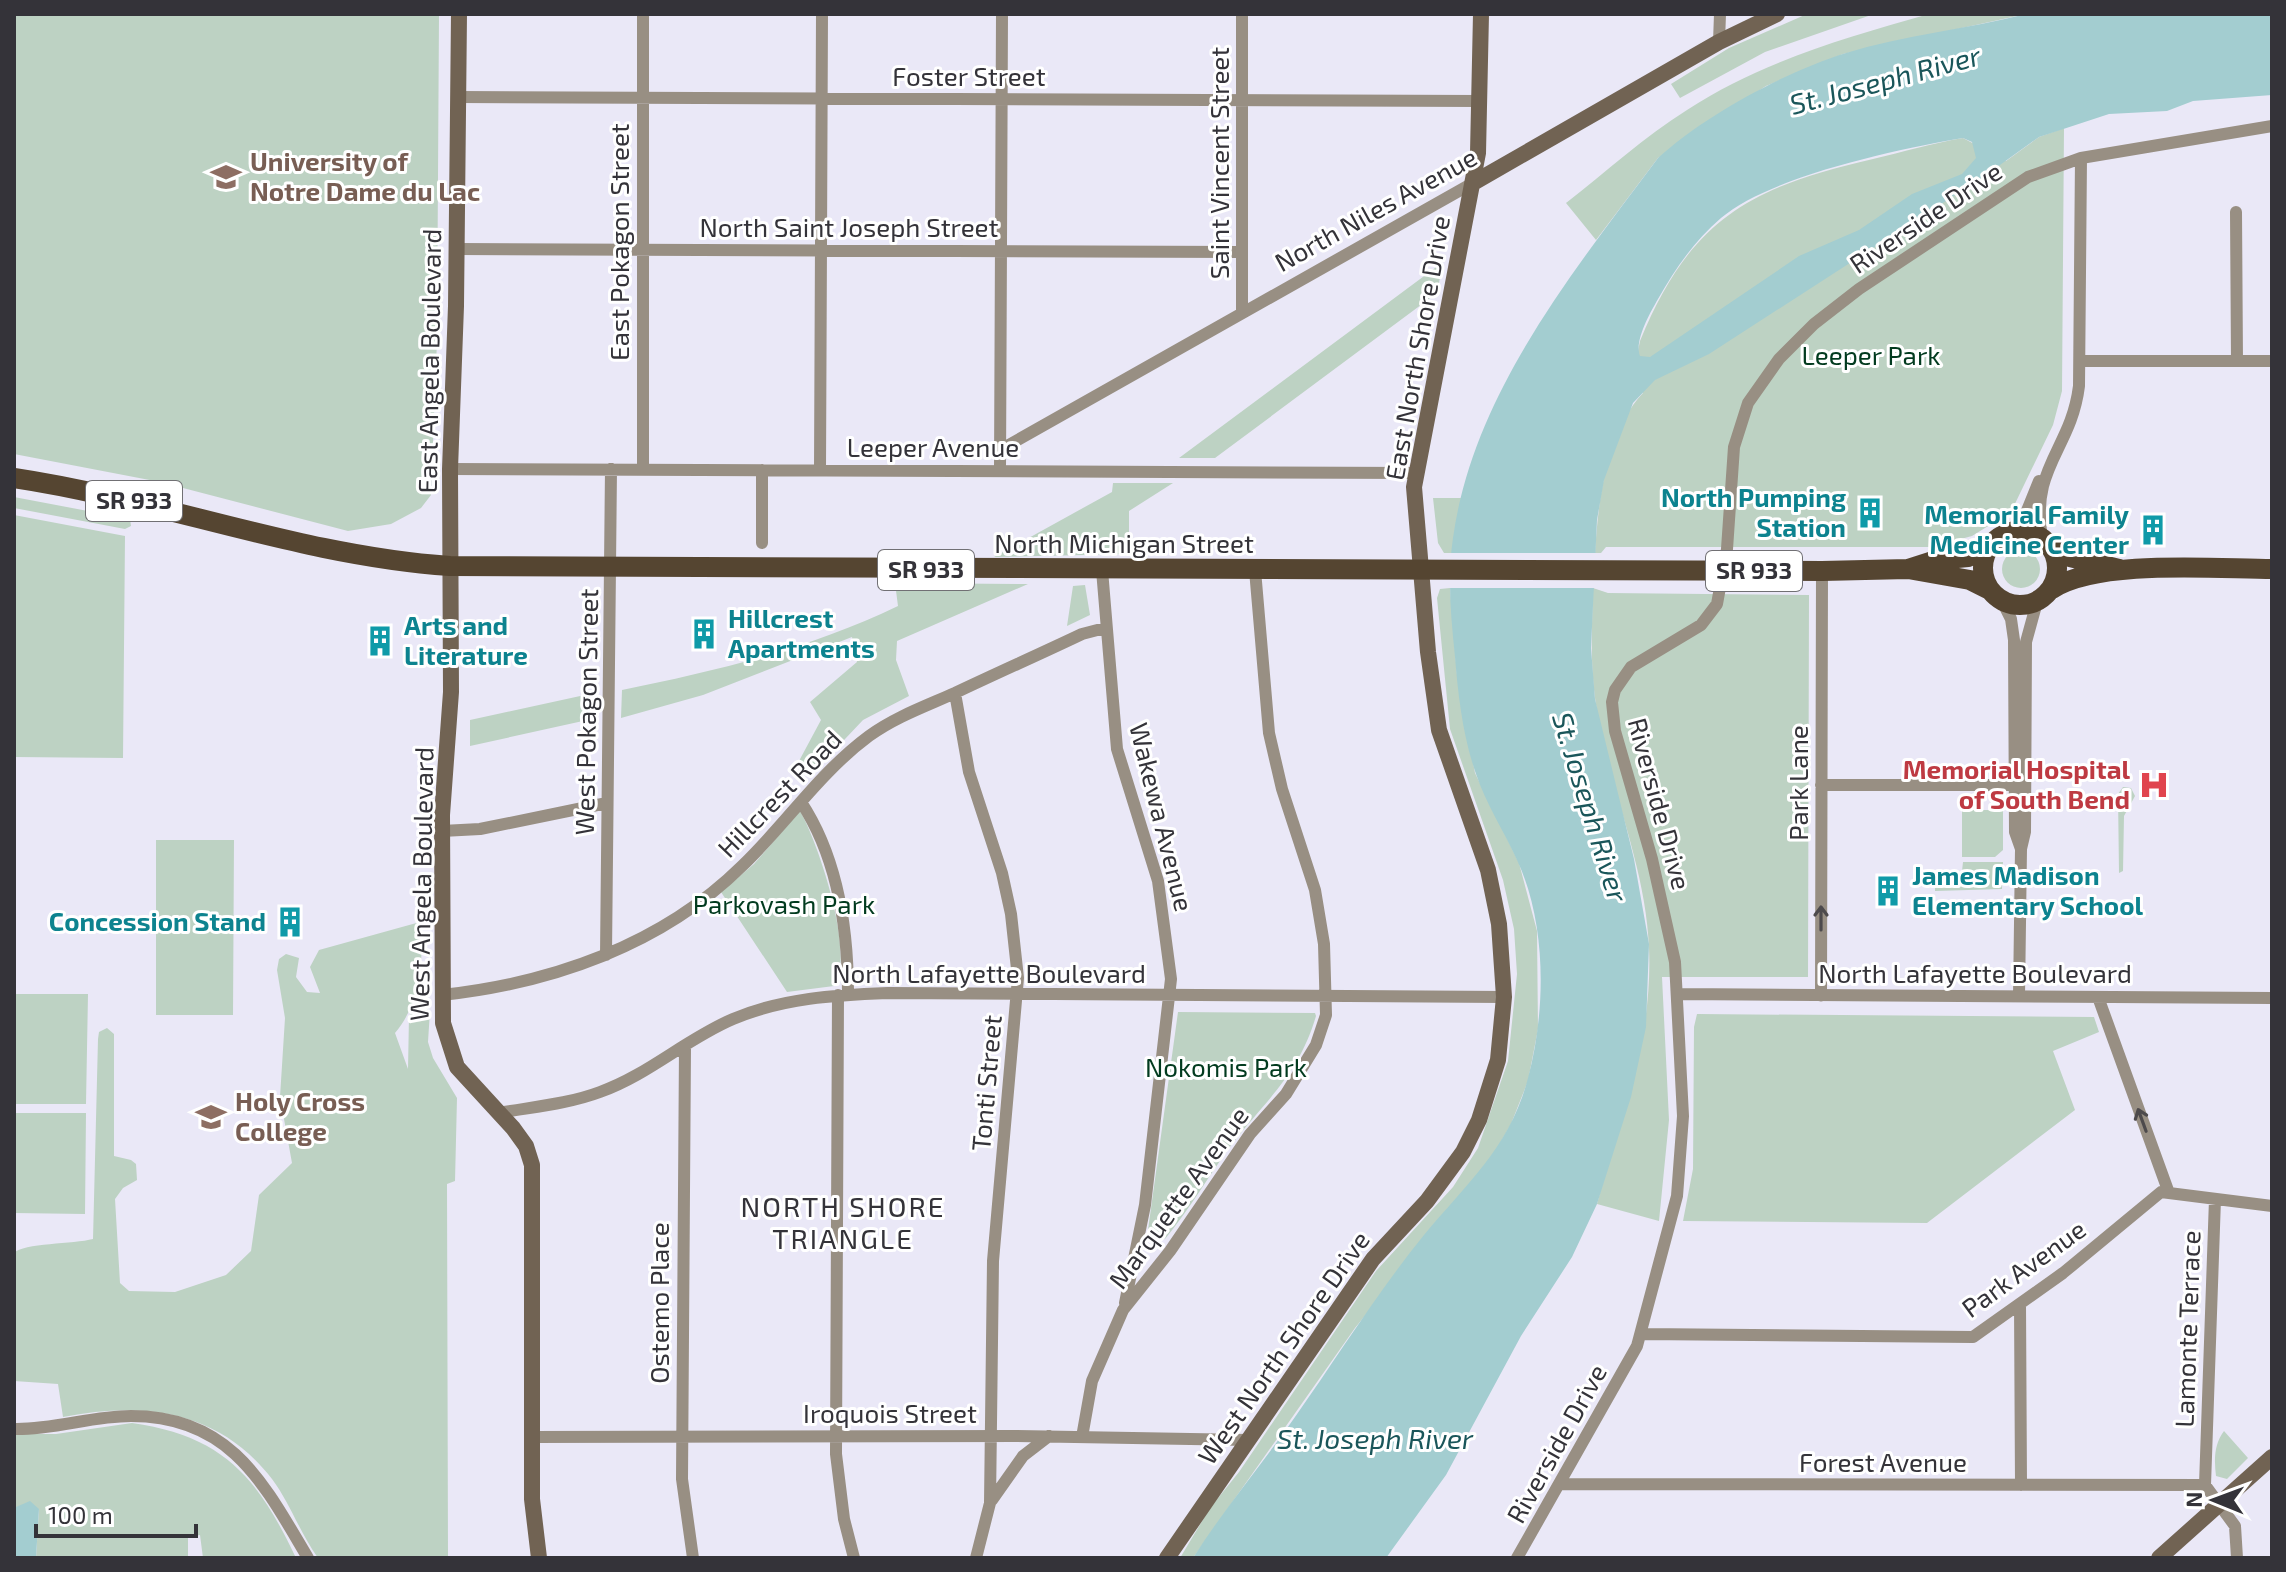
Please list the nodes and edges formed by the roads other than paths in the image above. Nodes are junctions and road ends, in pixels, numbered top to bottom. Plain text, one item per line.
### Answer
1 (459, 14) edge
2 (643, 14) edge
3 (822, 14) edge
4 (1002, 14) edge
5 (1242, 14) edge
6 (1481, 14) edge
7 (1720, 14) edge
8 (1777, 14) edge
9 (1719, 42) junction
10 (458, 97) junction
11 (642, 98) junction
12 (822, 99) junction
13 (1002, 99) junction
14 (1241, 100) junction
15 (1480, 101) junction
16 (2272, 126) edge
17 (2081, 158) junction
18 (1473, 183) junction
19 (2236, 212) dead end
20 (457, 249) junction
21 (642, 250) junction
22 (821, 250) junction
23 (1001, 250) junction
24 (1241, 252) junction
25 (1242, 312) junction
26 (2080, 361) junction
27 (2237, 361) junction
28 (2272, 361) edge
29 (1000, 450) junction
30 (450, 469) junction
31 (611, 469) junction
32 (643, 469) junction
33 (762, 470) junction
34 (820, 470) junction
35 (1000, 470) junction
36 (1415, 473) junction
37 (2044, 476) junction
38 (14, 478) edge
39 (2007, 533) junction
40 (762, 543) dead end
41 (2047, 543) junction
42 (1990, 546) junction
43 (450, 566) junction
44 (611, 568) junction
45 (1908, 569) junction
46 (2119, 569) junction
47 (2272, 569) edge
48 (1102, 570) junction
49 (1255, 570) junction
50 (1420, 571) junction
51 (1724, 571) junction
52 (1822, 571) junction
53 (1995, 595) junction
54 (2045, 595) junction
55 (1105, 628) junction
56 (955, 693) junction
57 (1821, 785) junction
58 (2020, 785) junction
59 (801, 802) junction
60 (607, 803) junction
61 (442, 831) junction
62 (606, 955) junction
63 (1017, 994) junction
64 (1171, 994) junction
65 (1679, 994) junction
66 (442, 995) junction
67 (843, 995) junction
68 (1327, 996) junction
69 (1821, 996) junction
70 (2019, 996) junction
71 (1504, 997) junction
72 (2098, 997) junction
73 (2272, 998) edge
74 (685, 1047) junction
75 (499, 1113) junction
76 (2169, 1193) junction
77 (2215, 1199) junction
78 (2272, 1206) edge
79 (2020, 1304) junction
80 (1123, 1310) junction
81 (1642, 1334) junction
82 (14, 1429) edge
83 (836, 1436) junction
84 (1049, 1436) junction
85 (532, 1437) junction
86 (682, 1437) junction
87 (992, 1437) junction
88 (1082, 1437) junction
89 (1248, 1440) junction
90 (2272, 1457) edge
91 (1561, 1484) junction
92 (2021, 1485) junction
93 (2205, 1485) junction
94 (990, 1503) junction
95 (2220, 1504) junction
96 (308, 1558) edge
97 (539, 1558) edge
98 (693, 1558) edge
99 (854, 1558) edge
100 (976, 1558) edge
101 (1167, 1558) edge
102 (1517, 1558) edge
103 (2159, 1558) edge
104 (2237, 1558) edge

1 - 10 street, East Angela Boulevard
2 - 11 street, East Pokagon Street
3 - 12 street
4 - 13 street
5 - 14 street, Saint Vincent Street
6 - 15 street, East North Shore Drive
7 - 9 street
8 - 9 street, North Niles Avenue
9 - 18 street, North Niles Avenue
10 - 11 street, Foster Street
10 - 20 street, East Angela Boulevard
11 - 12 street, Foster Street
11 - 21 street, East Pokagon Street
12 - 13 street, Foster Street
12 - 22 street
13 - 14 street, Foster Street
13 - 23 street
14 - 15 street, Foster Street
14 - 24 street, Saint Vincent Street
15 - 18 street, East North Shore Drive
16 - 17 street, Riverside Drive
17 - 26 street
17 - 51 street, Riverside Drive
18 - 25 street, North Niles Avenue
18 - 36 street, East North Shore Drive
19 - 27 street
20 - 21 street, North Saint Joseph Street
20 - 30 street, East Angela Boulevard
21 - 22 street, North Saint Joseph Street
21 - 32 street, East Pokagon Street
22 - 23 street, North Saint Joseph Street
22 - 34 street
23 - 24 street, North Saint Joseph Street
23 - 29 street
24 - 25 street, Saint Vincent Street
25 - 29 street, North Niles Avenue
26 - 27 street
26 - 37 street
27 - 28 street
29 - 35 street
30 - 31 street, Leeper Avenue
30 - 43 street, East Angela Boulevard
31 - 32 street, Leeper Avenue
31 - 44 street, West Pokagon Street
32 - 33 street, Leeper Avenue
33 - 34 street, Leeper Avenue
33 - 40 street
34 - 35 street, Leeper Avenue
35 - 36 street, Leeper Avenue
36 - 50 street, East North Shore Drive
37 - 39 street
37 - 41 street
38 - 43 main road, North Michigan Street / SR 933
39 - 41 main road, SR 933
39 - 42 main road, SR 933
41 - 46 main road, SR 933
41 - 54 main road
42 - 45 main road, North Michigan Street / SR 933
42 - 53 main road
43 - 44 main road, North Michigan Street / SR 933
43 - 61 street, West Angela Boulevard
44 - 48 main road, North Michigan Street / SR 933
44 - 60 street, West Pokagon Street
45 - 52 main road, North Michigan Street / SR 933
45 - 53 main road, North Michigan Street / SR 933
46 - 47 main road, SR 933
46 - 54 main road, SR 933
48 - 49 main road, North Michigan Street / SR 933
48 - 55 street, Wakewa Avenue
49 - 50 main road, North Michigan Street / SR 933
49 - 68 street, Marquette Avenue
50 - 51 main road, North Michigan Street / SR 933
50 - 71 street, West North Shore Drive
51 - 52 main road, North Michigan Street / SR 933
51 - 65 street, Riverside Drive
52 - 57 street, Park Lane
53 - 54 main road, SR 933
53 - 58 street
54 - 58 street
55 - 56 street, Hillcrest Road
55 - 64 street, Wakewa Avenue
56 - 59 street, Hillcrest Road
56 - 63 street, Tonti Street
57 - 58 street
69 -> 57 street, Park Lane
58 - 70 street
59 - 62 street, Hillcrest Road
59 - 67 street
60 - 61 street
60 - 62 street, West Pokagon Street
61 - 66 street, West Angela Boulevard
62 - 66 street, Hillcrest Road
63 - 64 street, North Lafayette Boulevard
63 - 67 street, North Lafayette Boulevard
63 - 87 street, Tonti Street
64 - 68 street, North Lafayette Boulevard
64 - 80 street, Wakewa Avenue
65 - 69 street, North Lafayette Boulevard
65 - 81 street, Riverside Drive
66 - 75 street, West Angela Boulevard
67 - 74 street, North Lafayette Boulevard
67 - 83 street
68 - 71 street, North Lafayette Boulevard
68 - 80 street, Marquette Avenue
69 - 70 street, North Lafayette Boulevard
70 - 72 street, North Lafayette Boulevard
71 - 89 street, West North Shore Drive
72 - 73 street, North Lafayette Boulevard
76 -> 72 street, Lamonte Terrace
74 - 75 street, North Lafayette Boulevard
74 - 86 street, Ostemo Place
75 - 85 street, West Angela Boulevard
76 - 77 street
76 - 79 street, Park Avenue
77 - 78 street
77 - 93 street, Lamonte Terrace
79 - 81 street, Park Avenue
79 - 92 street
80 - 88 street, Marquette Avenue
81 - 91 street, Riverside Drive
82 - 96 street
83 - 86 street, Iroquois Street
83 - 87 street, Iroquois Street
83 - 99 street
84 - 87 street, Iroquois Street
84 - 88 street, Iroquois Street
84 - 94 street
85 - 86 street, Iroquois Street
85 - 97 street, West Angela Boulevard
86 - 98 street, Ostemo Place
87 - 94 street
88 - 89 street, Iroquois Street
89 - 101 street, West North Shore Drive
90 - 95 street
91 - 92 street, Forest Avenue
91 - 102 street, Riverside Drive
92 - 93 street, Forest Avenue
93 - 95 street
94 - 100 street
95 - 103 street
95 - 104 street

